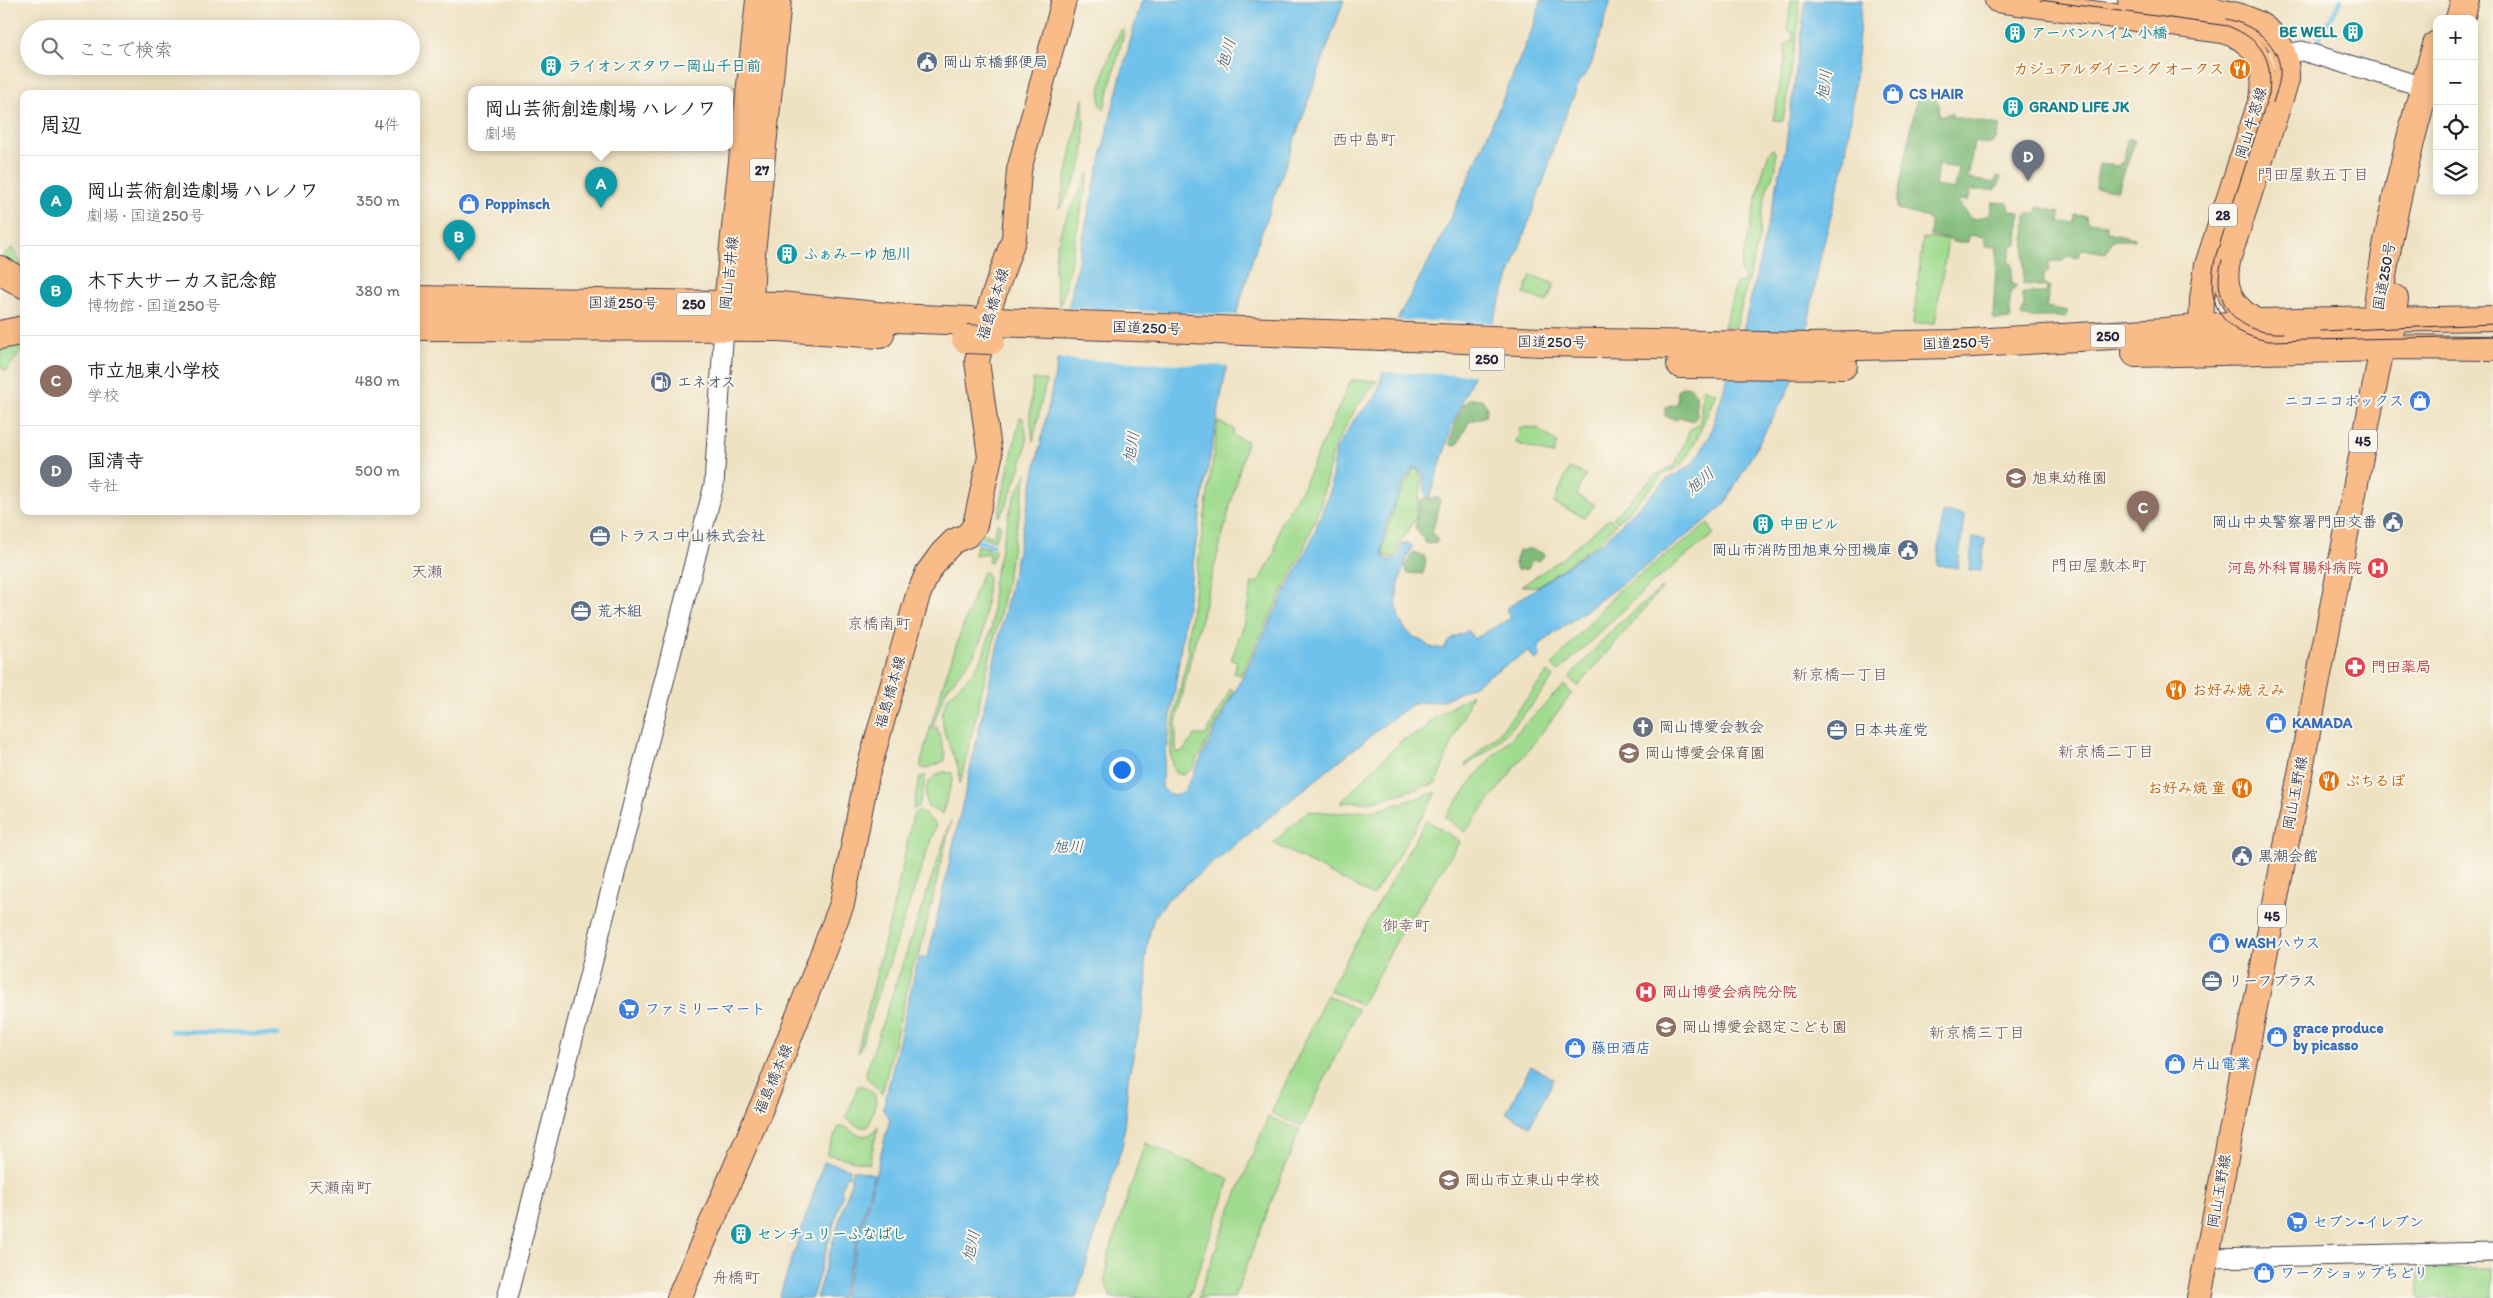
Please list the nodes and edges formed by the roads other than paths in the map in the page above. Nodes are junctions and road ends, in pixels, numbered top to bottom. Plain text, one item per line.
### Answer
1 (758, 0) edge
2 (779, 0) edge
3 (1064, 0) edge
4 (1997, 0) edge
5 (2130, 0) edge
6 (2450, 0) edge
7 (2465, 0) edge
8 (2445, 15) edge
9 (2461, 15) edge
10 (2285, 54) junction
11 (2262, 64) junction
12 (2433, 91) edge
13 (0, 270) edge
14 (20, 282) edge
15 (0, 295) edge
16 (20, 295) edge
17 (2230, 298) junction
18 (420, 300) edge
19 (734, 312) junction
20 (2493, 318) edge
21 (0, 320) edge
22 (20, 320) edge
23 (2384, 320) junction
24 (2261, 323) junction
25 (420, 326) edge
26 (2201, 329) junction
27 (20, 331) edge
28 (0, 335) edge
29 (980, 337) junction
30 (2233, 338) junction
31 (2382, 347) junction
32 (2493, 348) edge
33 (1954, 353) junction
34 (2493, 1252) edge
35 (2207, 1258) junction
36 (507, 1298) edge
37 (679, 1298) edge
38 (2199, 1298) edge

1 - 19 main road, 岡山吉井線 / 27
2 - 19 main road, 岡山吉井線 / 27
3 - 29 main road, 福島橋本線
4 - 11 main road, 岡山牛窓線
5 - 10 main road, 岡山牛窓線 / 28
6 - 8 highway
7 - 9 highway
10 - 11 street
10 - 12 street
10 - 17 main road, 岡山牛窓線 / 28
11 - 26 main road, 岡山牛窓線 / 28
12 - 23 highway, 国道250号
13 - 14 highway
15 - 16 highway
17 - 24 main road
17 - 30 main road, 岡山牛窓線
18 - 19 highway, 国道250号 / 250
19 - 25 highway, 国道250号 / 250
19 - 29 highway, 国道250号 / 250
19 - 36 street
20 - 23 main road
21 - 22 highway
23 - 24 highway, 国道250号 / 250
23 - 31 highway, 国道250号
24 - 30 highway, 国道250号 / 250
26 - 30 highway, 国道250号 / 250
26 - 33 highway, 国道250号 / 250
27 - 28 highway
29 - 33 highway, 国道250号 / 250
29 - 37 main road, 福島橋本線
30 - 31 highway, 国道250号 / 250
30 - 33 highway, 国道250号 / 250
31 - 32 main road
31 - 35 main road, 岡山玉野線 / 45
34 - 35 street
35 - 38 main road, 岡山玉野線 / 45

